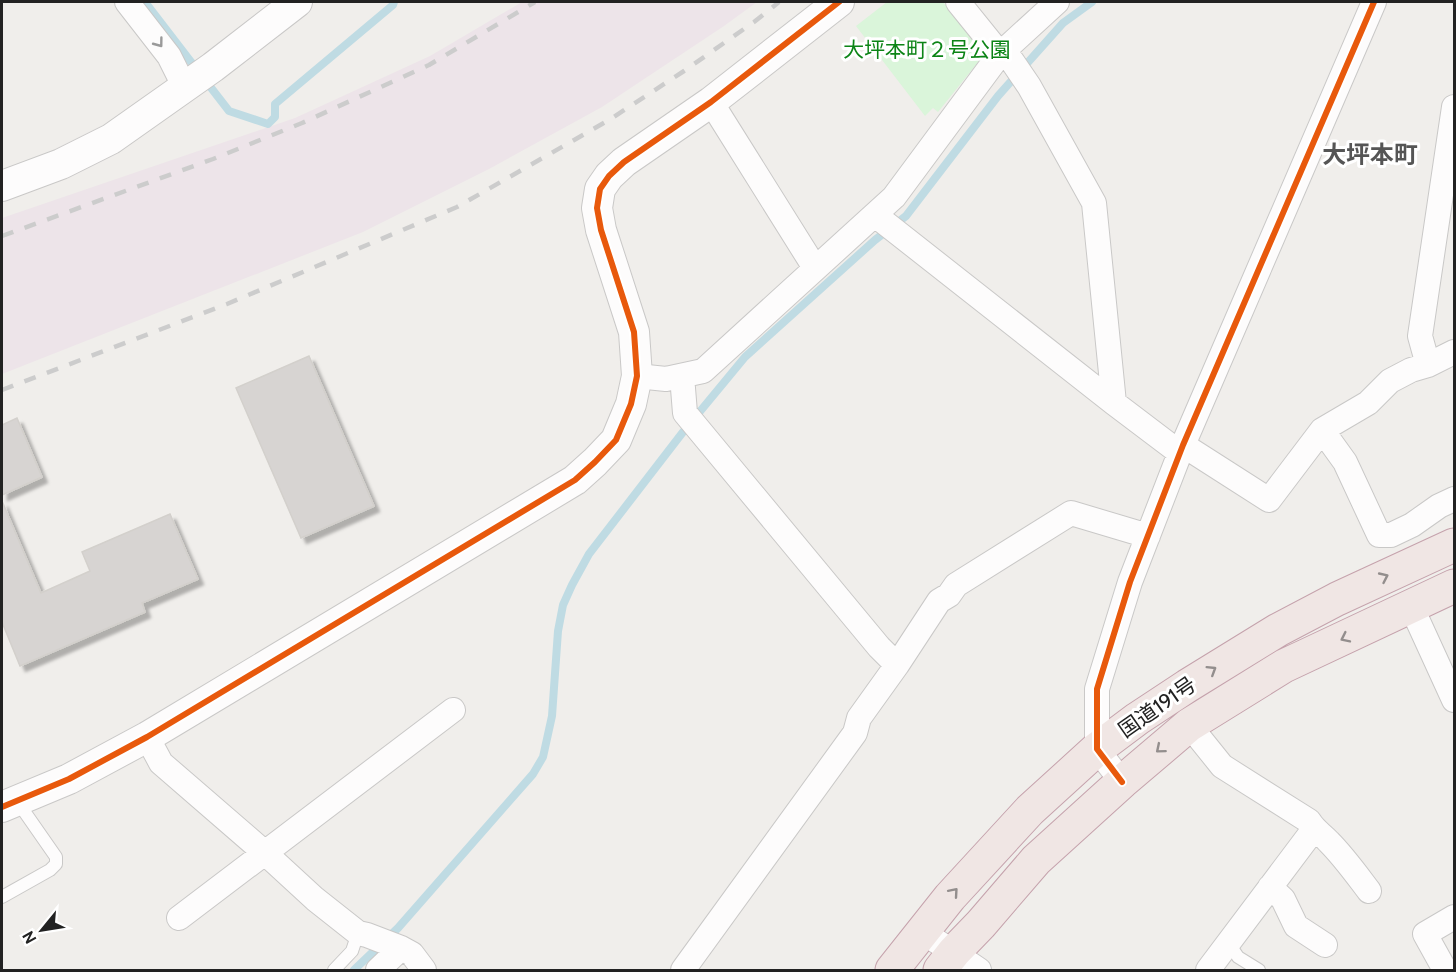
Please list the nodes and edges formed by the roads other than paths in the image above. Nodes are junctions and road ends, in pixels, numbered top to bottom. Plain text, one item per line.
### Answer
1 (128, 2) edge
2 (297, 2) edge
3 (839, 2) edge
4 (958, 2) edge
5 (1057, 2) edge
6 (1374, 2) edge
7 (1006, 57) junction
8 (197, 79) junction
9 (711, 102) junction
10 (1455, 107) edge
11 (2, 186) edge
12 (1447, 208) edge
13 (879, 217) junction
14 (815, 268) junction
15 (1455, 352) edge
16 (1428, 365) junction
17 (637, 376) junction
18 (682, 376) junction
19 (1114, 403) junction
20 (1322, 430) junction
21 (1182, 449) junction
22 (1455, 499) edge
23 (1148, 536) junction
24 (1455, 545) edge
25 (1455, 586) edge
26 (1411, 606) junction
27 (897, 665) junction
28 (1455, 700) edge
29 (453, 710) dead end
30 (1189, 725) junction
31 (147, 737) junction
32 (1097, 750) junction
33 (1122, 782) junction
34 (9, 804) edge
35 (1314, 829) junction
36 (265, 853) junction
37 (1270, 887) junction
38 (1369, 891) dead end
39 (2, 897) edge
40 (1455, 917) edge
41 (179, 918) dead end
42 (922, 932) junction
43 (362, 934) junction
44 (1228, 942) junction
45 (1324, 945) dead end
46 (398, 947) junction
47 (958, 964) edge
48 (333, 970) edge
49 (378, 970) edge
50 (424, 970) edge
51 (683, 970) edge
52 (892, 970) edge
53 (1209, 970) edge
54 (1259, 970) edge
55 (1445, 970) edge

1 -> 8 street
2 - 8 street
3 - 9 street
4 - 7 street
5 - 7 street
6 - 21 street
7 - 13 street
7 - 19 street
8 - 11 street
9 - 14 street
9 - 17 street
10 - 12 street
12 - 16 street
13 - 14 street
13 - 19 street
14 - 18 street
15 - 16 street
16 - 20 street
17 - 18 street
17 - 31 street
18 - 27 street
19 - 21 street
20 - 21 street
20 - 22 street
21 - 23 street
23 - 27 street
23 - 32 street
32 -> 24 highway, 国道191号
25 - 26 highway, 国道191号
26 - 28 street
26 -> 30 highway, 国道191号
27 - 51 street
29 - 36 street
30 -> 33 highway, 国道191号
30 - 35 street
31 - 34 street
31 - 36 street
32 - 33 street
42 -> 32 highway, 国道191号
33 - 47 highway, 国道191号
34 - 39 lane
35 - 37 street
35 - 38 street
36 - 41 street
36 - 43 street
37 - 44 street
37 - 45 street
40 - 55 street
42 - 47 street
42 - 52 highway, 国道191号
43 - 46 street
43 - 48 lane
44 - 53 street
44 - 54 lane
46 - 49 street
46 - 50 street

